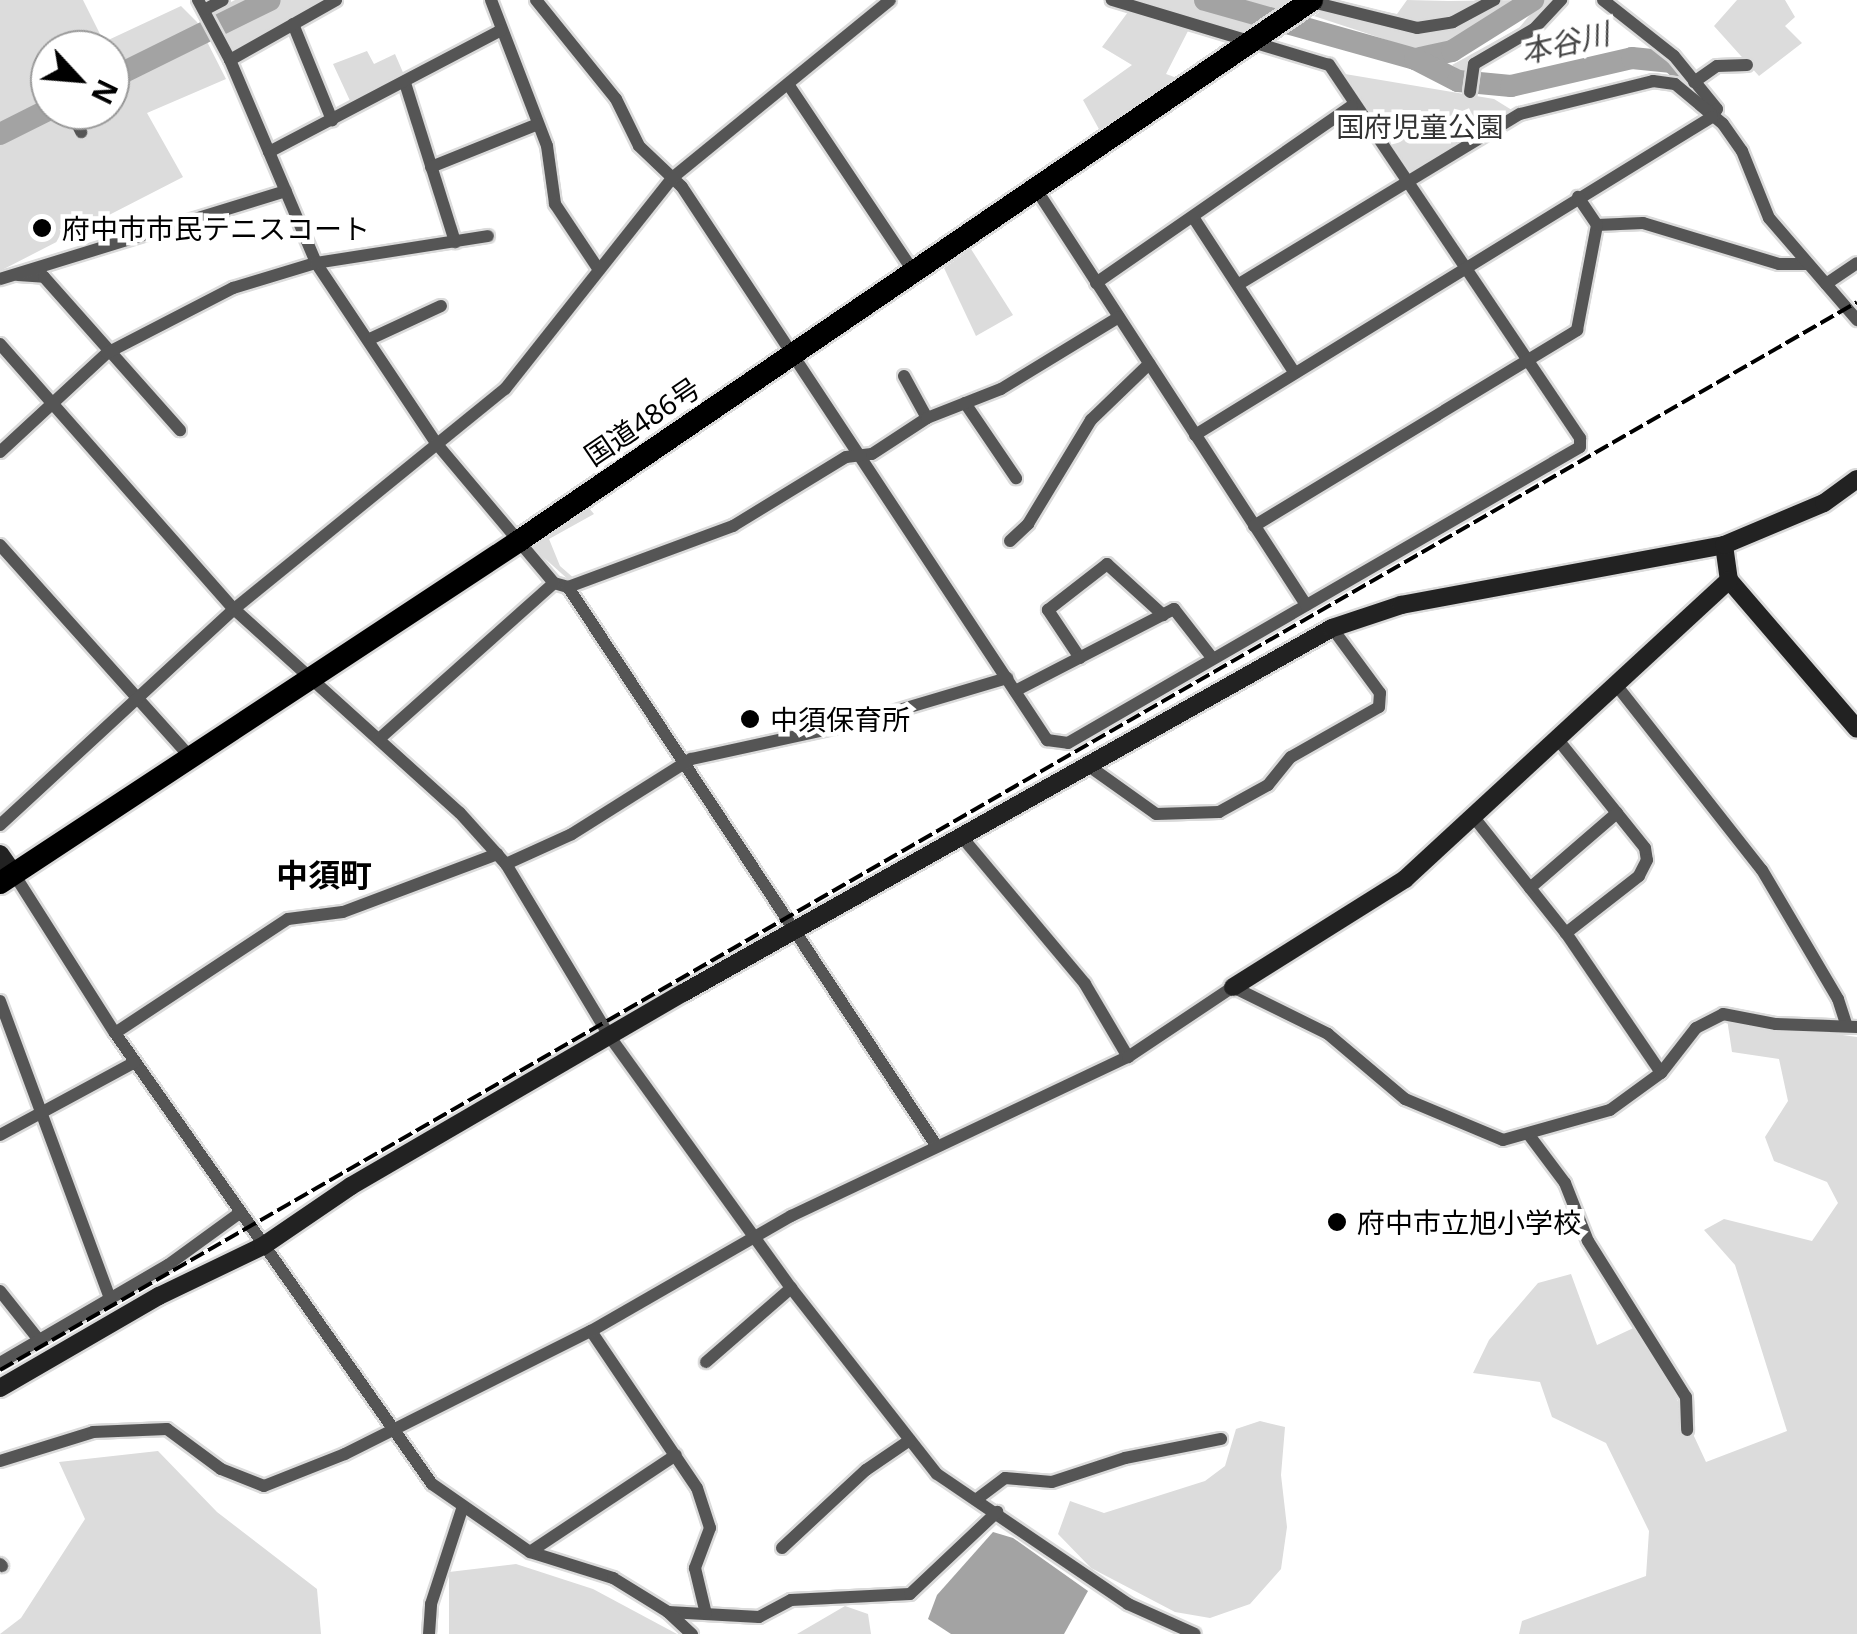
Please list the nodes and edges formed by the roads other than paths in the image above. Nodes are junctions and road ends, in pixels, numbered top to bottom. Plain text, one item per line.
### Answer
1 (223, 0) edge
2 (336, 0) edge
3 (491, 0) edge
4 (536, 0) edge
5 (890, 0) edge
6 (1112, 0) edge
7 (1309, 0) edge
8 (1494, 0) edge
9 (1562, 0) edge
10 (1603, 0) edge
11 (202, 4) edge
12 (293, 24) junction
13 (502, 30) junction
14 (1255, 39) junction
15 (230, 60) junction
16 (1746, 65) dead end
17 (1694, 82) junction
18 (404, 83) junction
19 (790, 87) junction
20 (1470, 92) dead end
21 (1352, 106) junction
22 (1712, 116) junction
23 (332, 120) junction
24 (538, 124) junction
25 (270, 152) junction
26 (431, 166) junction
27 (672, 178) junction
28 (1405, 185) junction
29 (1036, 190) junction
30 (286, 191) junction
31 (1578, 197) junction
32 (1193, 217) junction
33 (1597, 225) junction
34 (488, 236) dead end
35 (455, 242) junction
36 (316, 262) junction
37 (1857, 263) edge
38 (1808, 264) junction
39 (1462, 267) junction
40 (600, 270) junction
41 (914, 272) junction
42 (17, 273) junction
43 (0, 280) edge
44 (1096, 283) junction
45 (1239, 284) junction
46 (1826, 284) junction
47 (441, 306) dead end
48 (1119, 318) junction
49 (1857, 320) edge
50 (372, 338) junction
51 (0, 344) edge
52 (108, 353) junction
53 (792, 356) junction
54 (1528, 360) junction
55 (1149, 364) junction
56 (1294, 372) junction
57 (904, 376) dead end
58 (53, 403) junction
59 (965, 404) junction
60 (927, 418) junction
61 (180, 430) dead end
62 (1195, 434) junction
63 (436, 443) junction
64 (0, 452) edge
65 (860, 458) junction
66 (1016, 478) dead end
67 (1857, 478) edge
68 (1254, 526) junction
69 (1010, 541) dead end
70 (519, 542) junction
71 (0, 544) edge
72 (1724, 545) junction
73 (1729, 580) junction
74 (554, 583) junction
75 (568, 587) junction
76 (1306, 605) junction
77 (234, 609) junction
78 (1162, 616) junction
79 (1332, 628) junction
80 (1080, 658) junction
81 (1213, 659) junction
82 (307, 677) junction
83 (1007, 678) junction
84 (1617, 686) junction
85 (1016, 691) junction
86 (140, 696) junction
87 (1857, 729) edge
88 (379, 739) junction
89 (1559, 741) junction
90 (190, 758) junction
91 (685, 764) junction
92 (1086, 764) junction
93 (1616, 814) junction
94 (1476, 820) junction
95 (0, 825) edge
96 (960, 836) junction
97 (502, 859) junction
98 (4, 870) edge
99 (1530, 888) junction
100 (792, 931) junction
101 (1566, 933) junction
102 (1232, 987) junction
103 (1838, 999) junction
104 (1857, 1000) edge
105 (0, 1001) edge
106 (1852, 1026) edge
107 (115, 1033) junction
108 (610, 1037) junction
109 (1128, 1057) junction
110 (135, 1062) junction
111 (1660, 1073) junction
112 (38, 1118) junction
113 (0, 1134) edge
114 (1529, 1135) junction
115 (936, 1145) junction
116 (241, 1212) junction
117 (756, 1234) junction
118 (263, 1246) junction
119 (791, 1288) junction
120 (0, 1291) edge
121 (110, 1299) junction
122 (590, 1332) junction
123 (39, 1340) junction
124 (706, 1362) dead end
125 (0, 1363) edge
126 (0, 1388) edge
127 (398, 1428) junction
128 (1687, 1430) dead end
129 (1221, 1439) dead end
130 (910, 1440) junction
131 (676, 1456) junction
132 (4, 1462) edge
133 (977, 1499) junction
134 (463, 1506) junction
135 (997, 1512) junction
136 (782, 1548) dead end
137 (530, 1552) junction
138 (668, 1612) junction
139 (706, 1614) junction
140 (429, 1634) edge
141 (692, 1634) edge
142 (1195, 1634) edge

1 - 11 street
2 - 12 street
3 - 13 street
4 - 27 street
5 - 19 street
6 - 14 street
7 - 8 street
7 - 14 highway, 国道486号
9 - 20 street
10 - 17 street
11 - 15 street
12 - 15 street
12 - 23 street
13 - 18 street
13 - 24 street
14 - 21 street
14 - 29 highway, 国道486号
15 - 25 street
16 - 17 street
17 - 22 street
18 - 23 street
18 - 26 street
19 - 27 street
19 - 41 street
21 - 28 street
21 - 32 street
22 - 28 street
22 - 31 street
22 - 38 street
23 - 25 street
24 - 26 street
24 - 40 street
25 - 30 street
26 - 35 street
27 - 40 street
27 - 53 street
28 - 39 street
28 - 45 street
29 - 41 highway, 国道486号
29 - 44 street
30 - 36 street
30 - 42 street
31 - 33 street
31 - 39 street
32 - 44 street
32 - 45 street
33 - 38 street
33 - 54 street
34 - 35 street
35 - 36 street
36 - 50 street
36 - 52 street
37 - 46 street
38 - 46 street
39 - 54 street
39 - 56 street
40 - 63 street
41 - 53 highway, 国道486号
42 - 43 street
42 - 52 street
44 - 48 street
45 - 56 street
46 - 49 street
47 - 50 street
48 - 55 street
48 - 59 street
50 - 63 street
51 - 58 street
52 - 58 street
52 - 61 street
53 - 65 street
53 - 70 highway, 国道486号
54 - 68 street
54 - 76 street
55 - 62 street
55 - 69 street
56 - 62 street
57 - 60 street
58 - 64 street
58 - 77 street
59 - 60 street
59 - 66 street
60 - 65 street
62 - 68 street
63 - 70 street
63 - 77 street
65 - 75 street
65 - 83 street
67 - 72 street
68 - 76 street
70 - 74 street
70 - 82 highway, 国道486号
71 - 86 street
72 - 73 street
72 - 79 street
73 - 84 street
73 - 87 street
74 - 75 street
74 - 88 street
75 - 91 street
76 - 81 street
77 - 82 street
77 - 86 street
78 - 80 street
78 - 80 street
78 - 81 street
79 - 92 street
79 - 92 street
80 - 85 street
81 - 85 street
82 - 88 street
82 - 90 highway, 国道486号
83 - 85 street
83 - 91 street
84 - 89 street
84 - 103 street
86 - 90 street
86 - 95 street
88 - 97 street
89 - 93 street
89 - 94 street
90 - 98 highway, 国道486号
91 - 97 street
91 - 100 street
92 - 96 street
93 - 99 street
93 - 101 street
94 - 99 street
94 - 102 street
96 - 100 street
96 - 109 street
97 - 107 street
97 - 108 street
98 - 107 street
99 - 101 street
100 - 108 street
100 - 115 street
101 - 111 street
102 - 109 street
102 - 114 street
103 - 104 street
103 - 106 street
105 - 112 street
106 - 111 street
107 - 110 street
108 - 117 street
108 - 118 street
109 - 115 street
110 - 112 street
110 - 116 street
111 - 114 street
112 - 113 street
112 - 121 street
114 - 128 street
115 - 117 street
116 - 118 street
116 - 121 street
117 - 119 street
117 - 122 street
118 - 126 street
118 - 127 street
119 - 124 street
119 - 130 street
120 - 123 street
121 - 123 street
122 - 127 street
122 - 131 street
123 - 125 street
127 - 132 street
127 - 134 street
129 - 133 street
130 - 133 street
130 - 136 street
131 - 137 street
131 - 139 street
133 - 135 street
134 - 137 street
134 - 140 street
135 - 139 street
135 - 142 street
137 - 138 street
138 - 139 street
138 - 141 street

